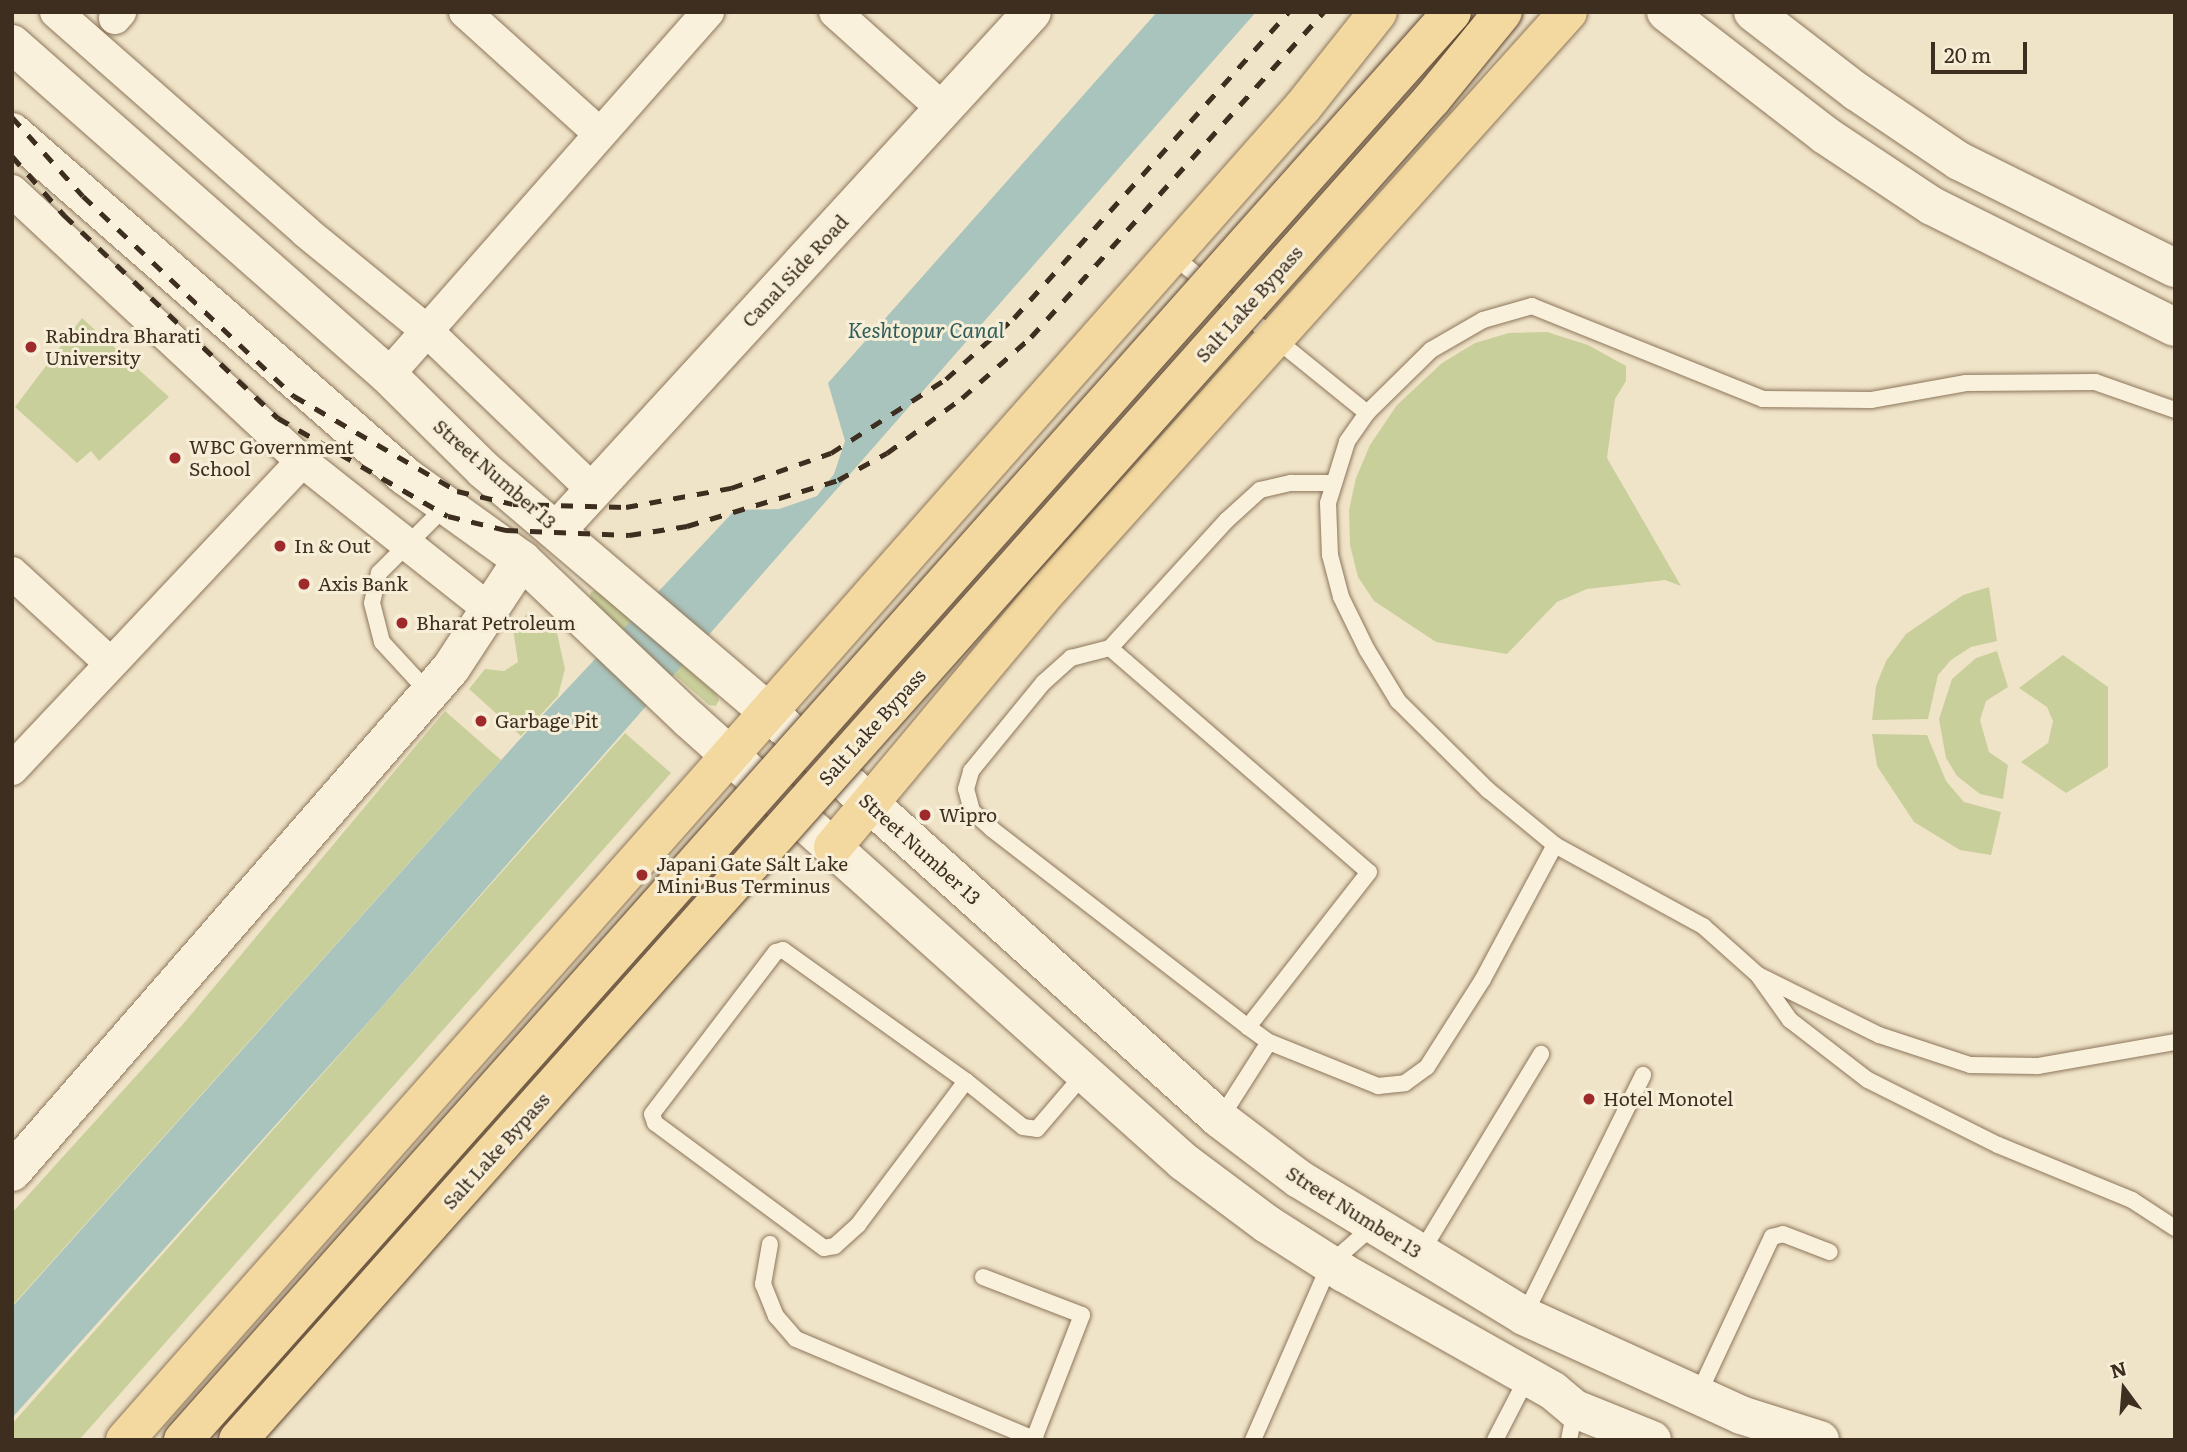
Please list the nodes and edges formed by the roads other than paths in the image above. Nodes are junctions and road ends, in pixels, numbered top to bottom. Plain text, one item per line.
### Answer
1 (56, 12) edge
2 (465, 12) edge
3 (708, 12) edge
4 (835, 12) edge
5 (1032, 12) edge
6 (1378, 12) edge
7 (1451, 12) edge
8 (1503, 12) edge
9 (1568, 12) edge
10 (1667, 12) edge
11 (1753, 12) edge
12 (12, 44) edge
13 (943, 109) junction
14 (12, 132) edge
15 (599, 133) junction
16 (12, 191) edge
17 (2140, 251) junction
18 (1172, 255) junction
19 (2175, 268) edge
20 (2115, 298) junction
21 (2175, 327) edge
22 (426, 330) junction
23 (1276, 338) junction
24 (388, 375) junction
25 (2175, 410) edge
26 (1367, 413) junction
27 (302, 461) junction
28 (1331, 483) junction
29 (593, 490) junction
30 (446, 506) junction
31 (558, 529) junction
32 (409, 546) junction
33 (529, 567) junction
34 (12, 573) edge
35 (489, 609) junction
36 (1110, 648) junction
37 (109, 662) junction
38 (429, 693) junction
39 (767, 711) junction
40 (727, 753) junction
41 (12, 769) edge
42 (870, 804) junction
43 (1555, 845) junction
44 (833, 847) junction
45 (1758, 975) junction
46 (1248, 1027) junction
47 (1269, 1042) junction
48 (2175, 1042) edge
49 (1541, 1054) dead end
50 (1085, 1073) junction
51 (1643, 1075) dead end
52 (966, 1081) junction
53 (1220, 1119) junction
54 (12, 1172) edge
55 (1373, 1226) junction
56 (2175, 1228) edge
57 (770, 1244) dead end
58 (1829, 1252) dead end
59 (1420, 1254) junction
60 (1330, 1264) junction
61 (983, 1277) dead end
62 (1524, 1316) junction
63 (1527, 1378) junction
64 (1697, 1397) junction
65 (1572, 1425) edge
66 (1035, 1439) edge
67 (125, 1440) edge
68 (183, 1440) edge
69 (239, 1440) edge
70 (1253, 1440) edge
71 (1495, 1440) edge
72 (1652, 1440) edge
73 (1820, 1440) edge

1 - 22 street
2 - 15 street
3 - 15 street
4 - 13 street
5 - 13 main road, Canal Side Road
6 - 18 main road
7 - 68 main road, bridge
8 - 69 main road, Salt Lake Bypass, bridge
9 - 23 main road
10 - 20 main road
11 - 17 main road
12 - 24 main road, Street Number 13
13 - 29 main road, Canal Side Road
14 - 30 main road
15 - 22 street
16 - 27 street
17 - 19 main road
17 - 20 main road
18 - 23 lane
18 - 39 main road
20 - 21 main road
22 - 24 street
22 - 29 street
23 - 26 lane
23 - 42 main road
24 - 31 main road, Street Number 13
25 - 26 lane
26 - 28 lane
27 - 32 street
27 - 37 street
28 - 36 lane
28 - 43 lane
29 - 31 main road, Canal Side Road
30 - 32 lane
30 - 33 main road
31 - 39 main road, Street Number 13
32 - 35 street
32 - 38 lane
33 - 35 main road
33 - 40 main road
34 - 37 street
35 - 38 main road
36 - 46 lane
36 - 46 lane
37 - 41 street
38 - 54 main road
39 - 40 main road
39 - 42 main road, Street Number 13
40 - 44 main road
40 - 67 main road
42 - 44 main road
42 - 53 main road, Street Number 13
43 - 45 lane
43 - 47 lane
44 - 50 main road
45 - 48 lane
45 - 56 lane
46 - 47 lane
47 - 53 lane
49 - 59 lane
50 - 52 lane
50 - 60 main road
51 - 62 lane
52 - 52 lane
53 - 55 main road, Street Number 13
55 - 59 main road, Street Number 13
55 - 60 lane
57 - 66 lane
58 - 64 lane
59 - 62 main road, Street Number 13
60 - 63 main road
60 - 70 lane
61 - 66 lane
62 - 64 main road, Street Number 13
63 - 65 main road
63 - 71 lane
64 - 73 main road, Street Number 13
65 - 72 main road

